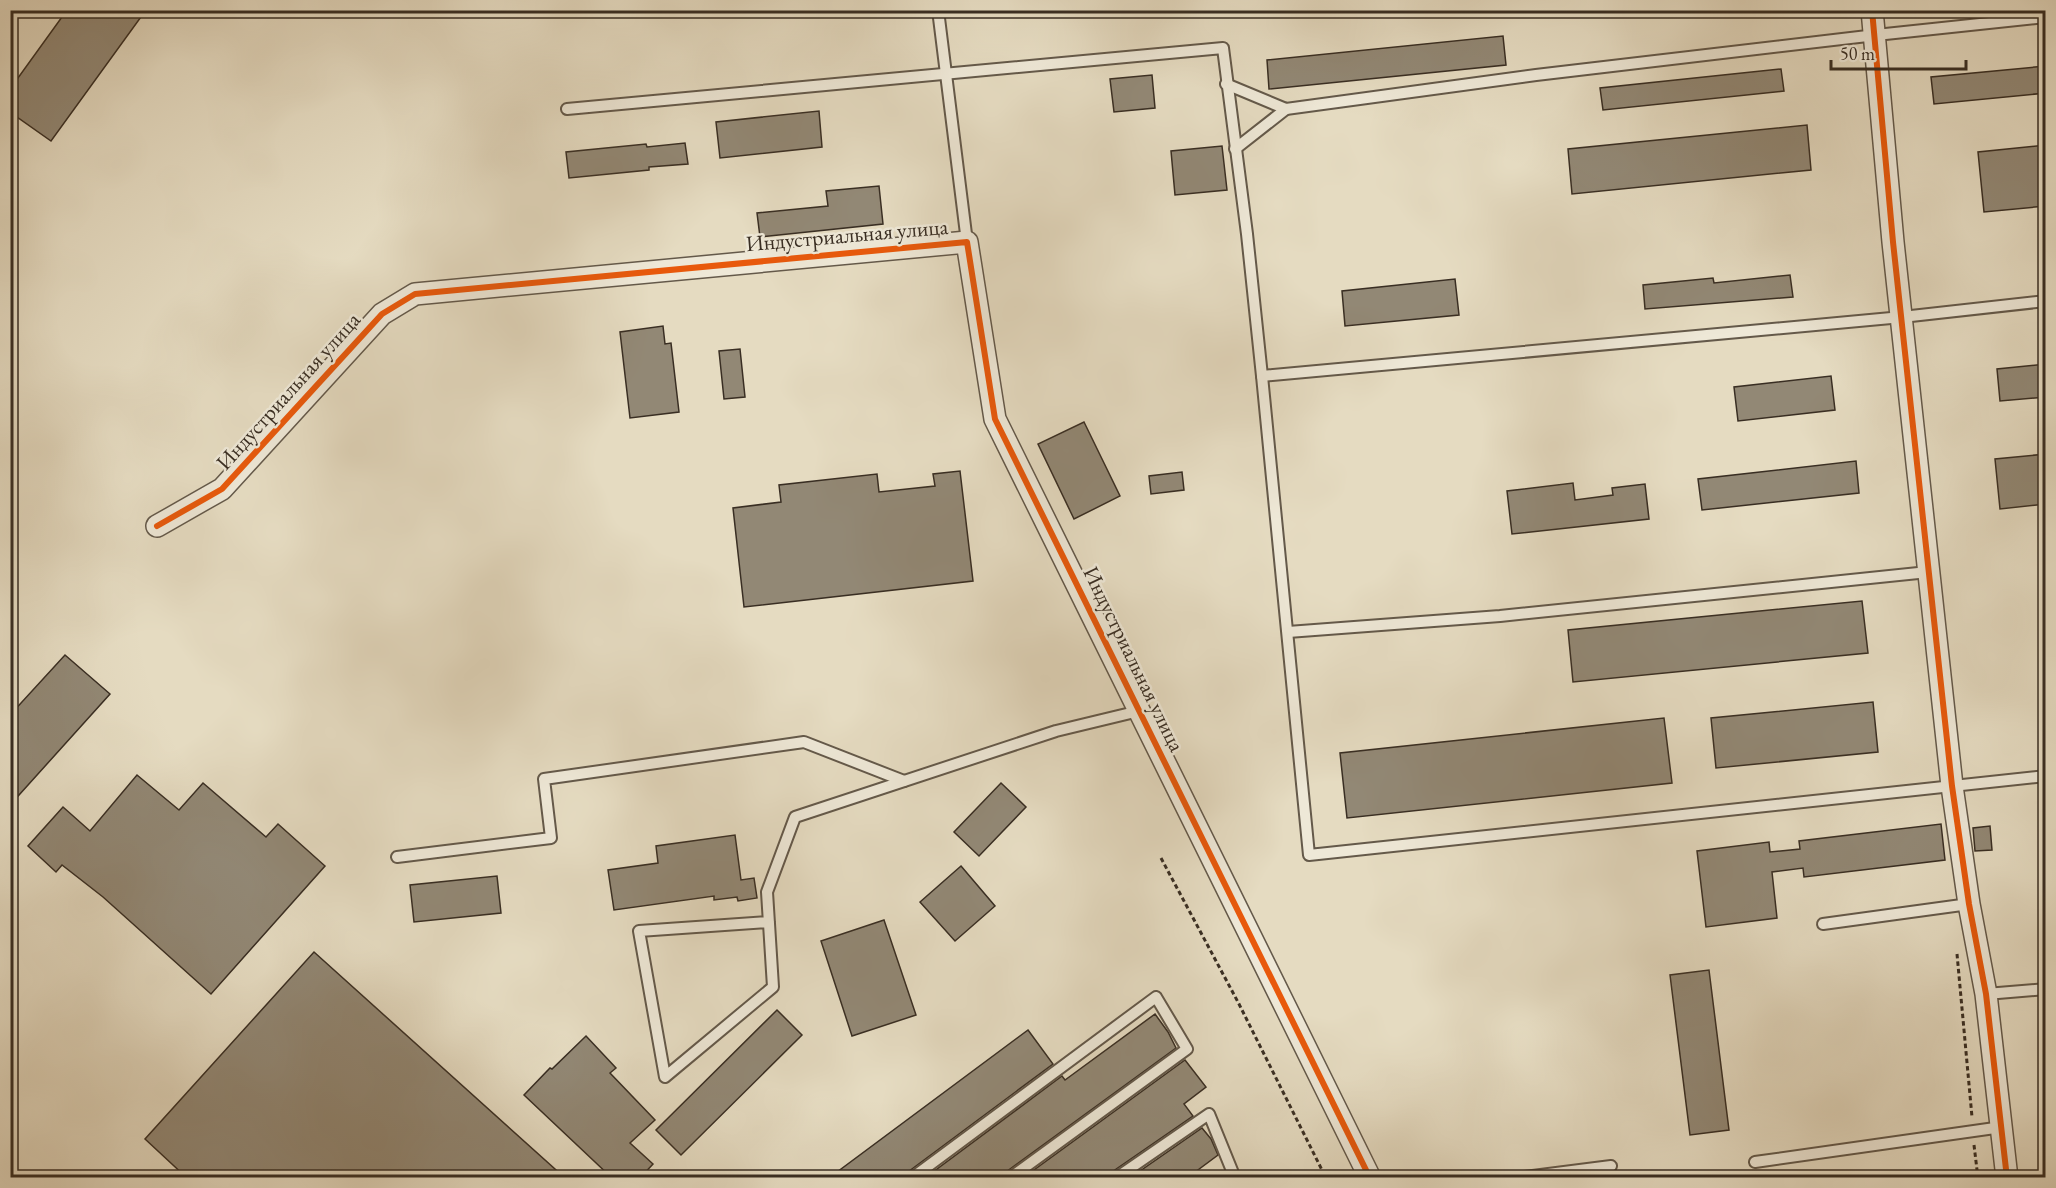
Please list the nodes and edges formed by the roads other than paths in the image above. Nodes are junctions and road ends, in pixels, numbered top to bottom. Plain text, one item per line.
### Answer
1 (938, 10) edge
2 (1872, 10) edge
3 (2046, 17) edge
4 (1876, 35) junction
5 (945, 75) junction
6 (1226, 84) junction
7 (567, 109) dead end
8 (1286, 110) junction
9 (1235, 149) junction
10 (967, 242) junction
11 (2046, 301) edge
12 (1902, 317) junction
13 (1262, 376) junction
14 (158, 526) dead end
15 (1929, 572) junction
16 (1288, 632) junction
17 (1139, 711) junction
18 (2046, 776) edge
19 (904, 781) junction
20 (1952, 786) junction
21 (397, 856) dead end
22 (1969, 904) junction
23 (769, 922) junction
24 (1823, 924) dead end
25 (2046, 989) edge
26 (1986, 994) junction
27 (2002, 1126) junction
28 (1755, 1162) dead end
29 (1611, 1166) dead end
30 (912, 1178) edge
31 (1010, 1178) edge
32 (1116, 1178) edge
33 (1235, 1178) edge
34 (1370, 1178) edge
35 (1516, 1178) edge
36 (2007, 1178) edge

1 - 5 lane
2 - 4 street
3 - 4 lane
4 - 8 lane
4 - 12 street
5 - 6 lane
5 - 7 lane
5 - 10 lane
6 - 8 lane
6 - 9 lane
8 - 9 lane
9 - 13 lane
10 - 14 street, Индустриальная улица
10 - 17 street, Индустриальная улица
11 - 12 lane
12 - 13 lane
12 - 15 street
13 - 16 lane
15 - 16 lane
15 - 20 street
16 - 20 lane
17 - 19 lane
17 - 34 street, Индустриальная улица
18 - 20 lane
19 - 21 lane
19 - 23 lane
20 - 22 street
22 - 24 lane
22 - 26 street
23 - 23 lane
25 - 26 lane
26 - 27 street
27 - 28 lane
27 - 36 street
29 - 35 lane
30 - 31 lane
32 - 33 lane

